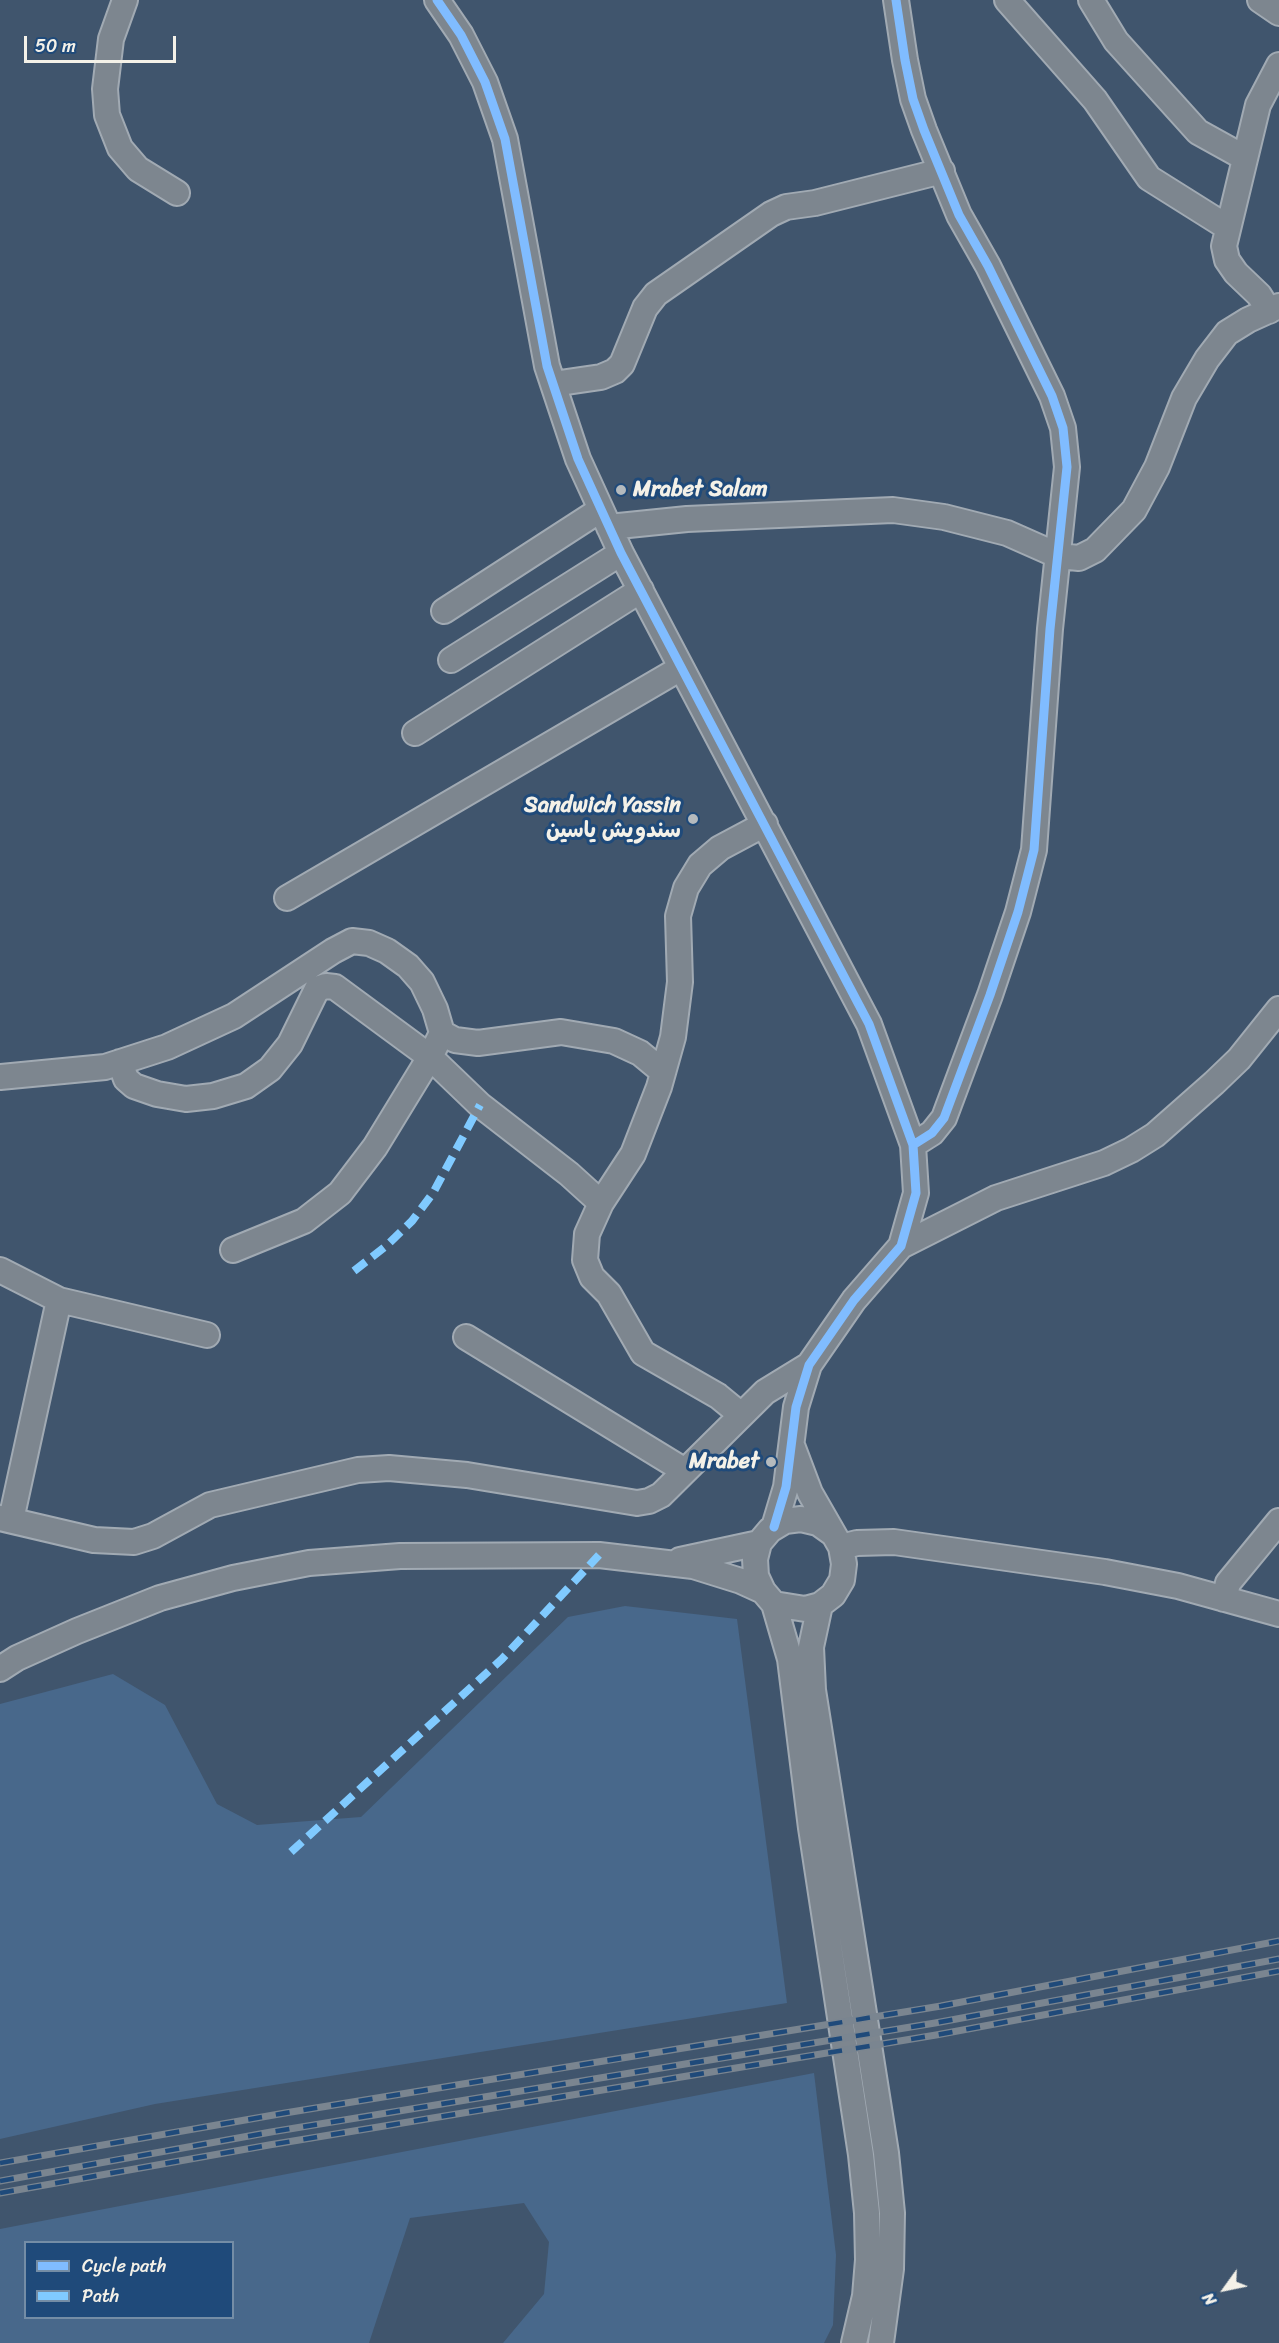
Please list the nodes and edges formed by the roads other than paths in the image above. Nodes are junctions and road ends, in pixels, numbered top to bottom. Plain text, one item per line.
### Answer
1 (125, 0) edge
2 (437, 0) edge
3 (896, 0) edge
4 (1007, 0) edge
5 (1091, 0) edge
6 (1260, 0) edge
7 (1279, 13) edge
8 (1279, 65) edge
9 (1245, 158) junction
10 (942, 171) junction
11 (177, 193) dead end
12 (1227, 227) junction
13 (1274, 308) edge
14 (553, 384) junction
15 (604, 519) junction
16 (621, 553) junction
17 (1059, 556) junction
18 (641, 590) junction
19 (444, 611) dead end
20 (451, 660) dead end
21 (681, 668) junction
22 (415, 733) dead end
23 (765, 824) junction
24 (287, 898) dead end
25 (333, 951) junction
26 (329, 986) junction
27 (1279, 1009) edge
28 (442, 1033) junction
29 (430, 1057) junction
30 (120, 1062) junction
31 (663, 1071) junction
32 (0, 1077) edge
33 (913, 1145) junction
34 (601, 1203) junction
35 (901, 1246) junction
36 (233, 1250) dead end
37 (0, 1270) edge
38 (58, 1300) junction
39 (207, 1335) dead end
40 (466, 1337) dead end
41 (809, 1365) junction
42 (740, 1414) junction
43 (792, 1445) junction
44 (685, 1471) junction
45 (6, 1519) edge
46 (1279, 1521) edge
47 (767, 1535) junction
48 (837, 1540) junction
49 (669, 1562) junction
50 (769, 1597) junction
51 (1224, 1599) junction
52 (820, 1605) junction
53 (1279, 1614) edge
54 (0, 1670) edge
55 (822, 1826) junction
56 (886, 2153) junction
57 (861, 2155) junction
58 (854, 2343) edge
59 (881, 2343) edge

1 - 11 street
2 - 14 street
3 - 10 street
4 - 12 street
5 - 9 street
6 - 7 street
8 - 9 street
9 - 12 street
10 - 14 street
10 - 17 street
12 - 13 street
13 - 17 street
14 - 15 street
15 - 16 street
15 - 17 street
15 - 19 street
16 - 18 street
16 - 20 street
17 - 33 street
18 - 21 street
18 - 22 street
21 - 23 street
21 - 24 street
23 - 31 street
23 - 33 street
25 - 26 street
25 - 28 street
25 - 30 street
26 - 29 street
26 - 30 street
27 - 35 street
28 - 29 street
28 - 31 street
29 - 34 street
29 - 36 street
30 - 32 street
31 - 34 street
33 - 35 street
34 - 42 street
35 - 41 street
37 - 38 street
38 - 39 street
38 - 45 street
40 - 44 street
41 - 42 street
41 - 43 street
42 - 44 street
43 - 47 street
43 - 48 street
44 - 45 street
46 - 51 street
47 - 48 street
47 - 49 street
47 - 50 street
48 - 51 street
48 - 52 street
49 - 50 street
49 - 54 street
50 - 52 street
50 - 55 street
51 - 53 street
52 - 55 street
55 - 56 street
55 - 57 street
56 - 57 street
56 - 59 street
57 - 58 street

